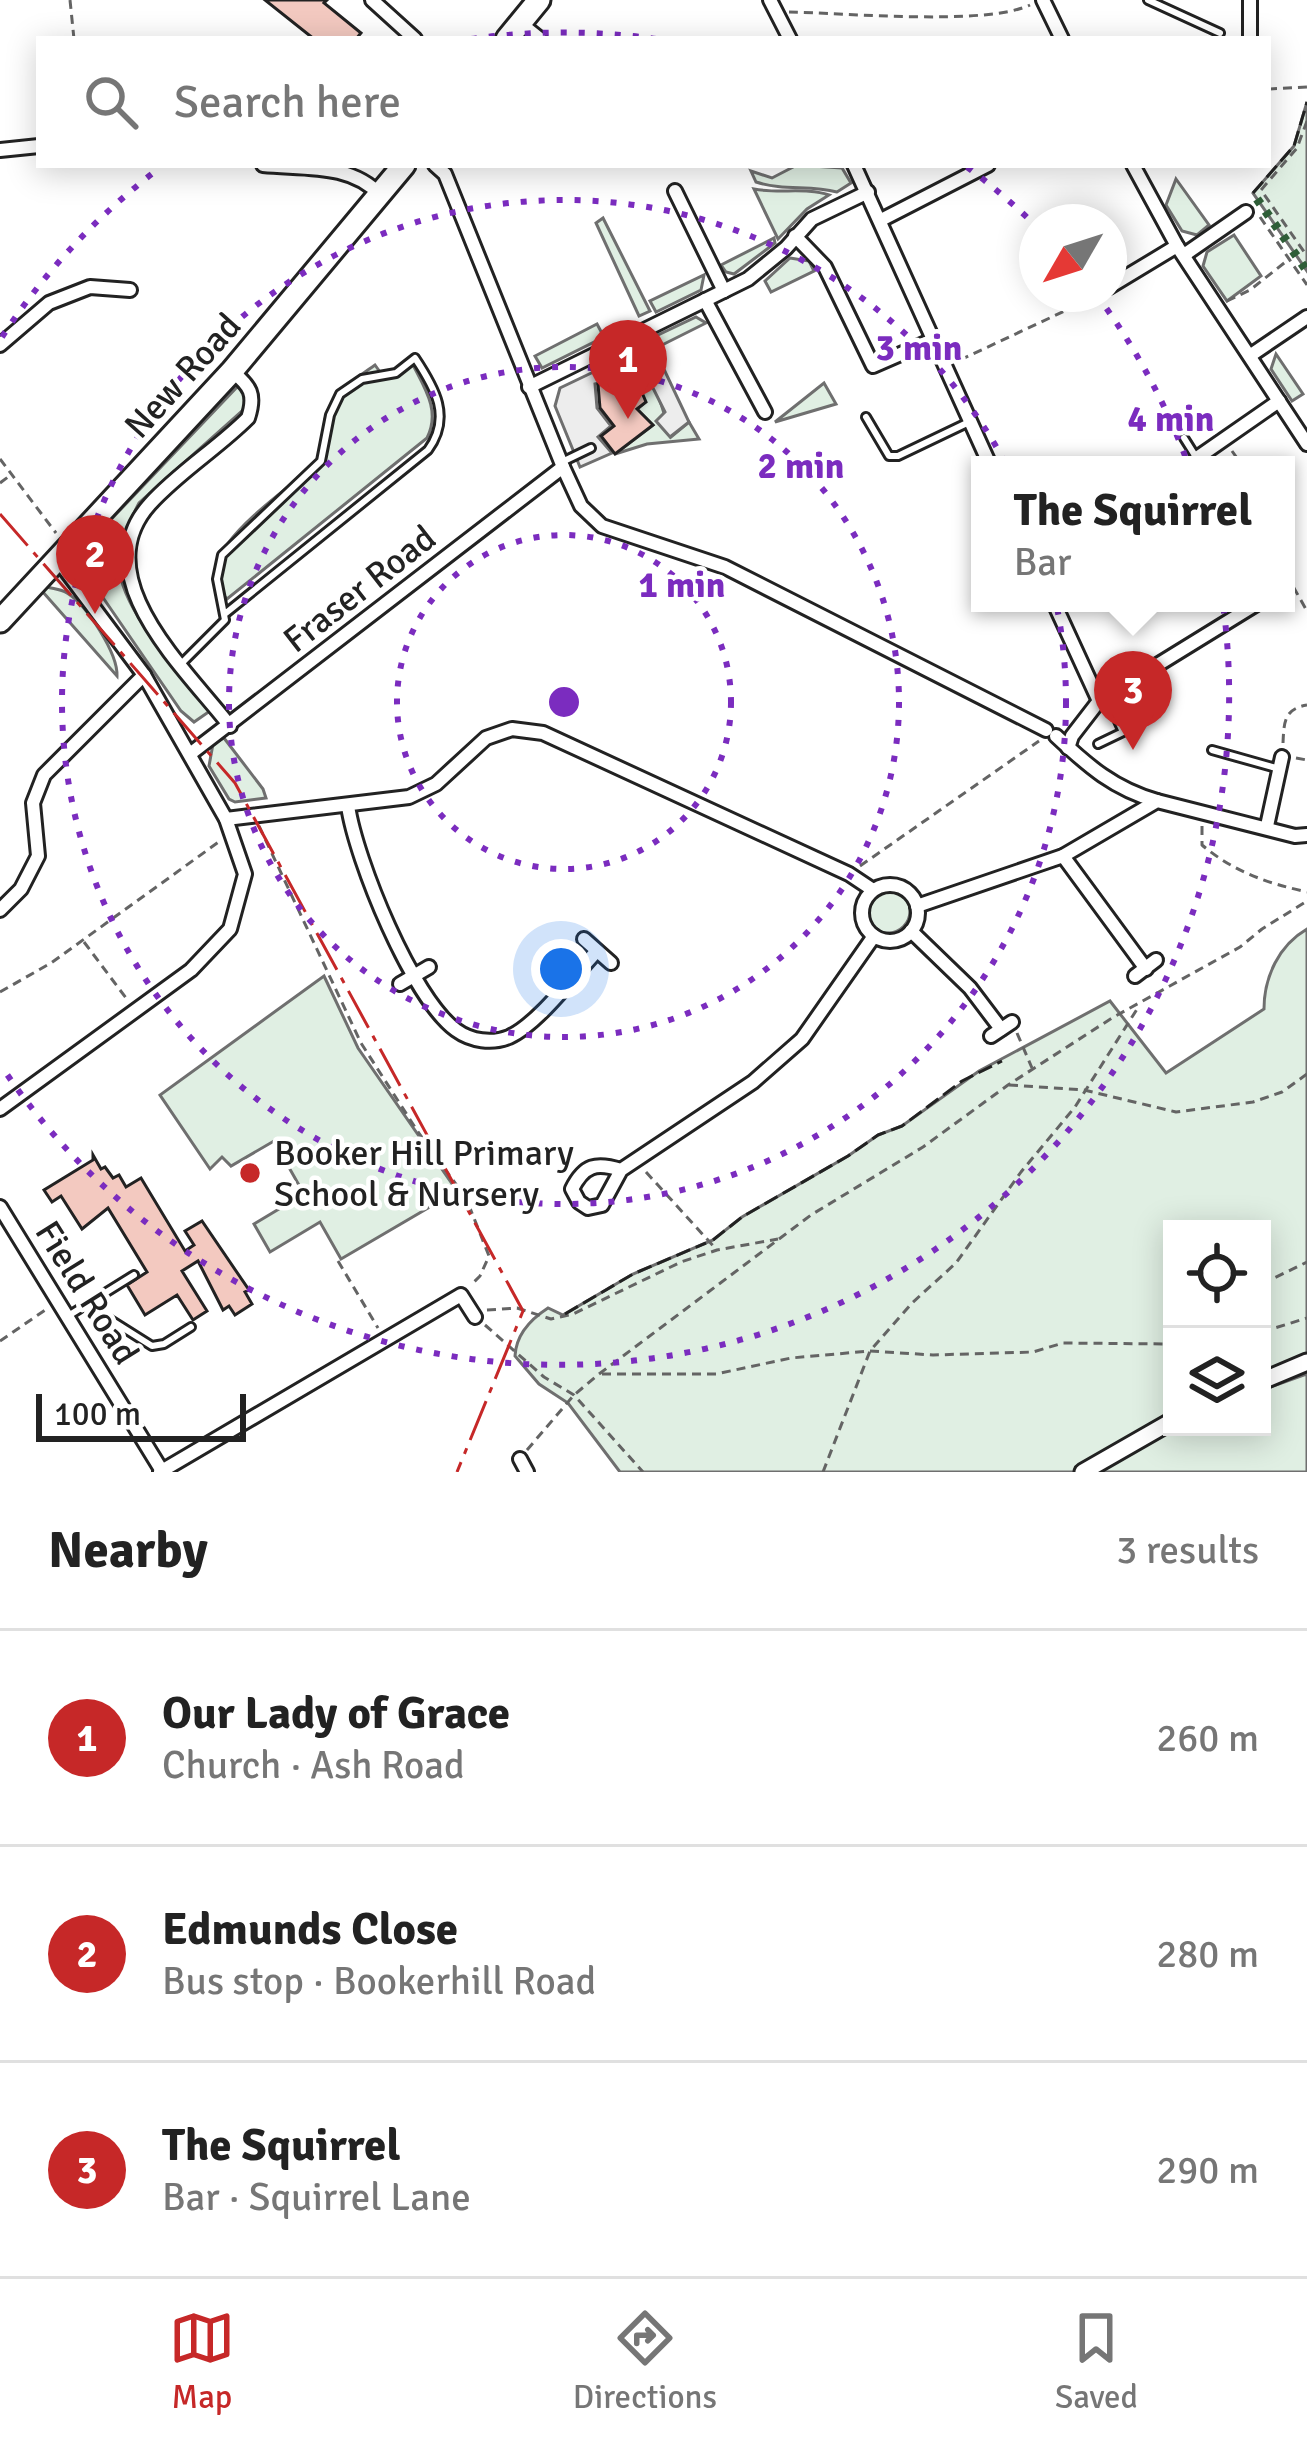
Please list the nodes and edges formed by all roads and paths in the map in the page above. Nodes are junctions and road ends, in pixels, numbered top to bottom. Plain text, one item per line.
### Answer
1 (70, 0) edge
2 (372, 0) edge
3 (539, 0) edge
4 (1042, 0) edge
5 (1148, 0) edge
6 (1250, 0) edge
7 (773, 6) edge
8 (513, 31) edge
9 (1220, 33) dead end
10 (74, 36) edge
11 (412, 36) edge
12 (788, 36) edge
13 (1060, 36) edge
14 (1250, 36) edge
15 (1307, 87) edge
16 (1271, 89) edge
17 (1307, 121) edge
18 (36, 146) edge
19 (0, 150) edge
20 (299, 168) edge
21 (402, 168) edge
22 (438, 168) edge
23 (856, 168) edge
24 (982, 168) edge
25 (1137, 168) edge
26 (675, 190) dead end
27 (1261, 190) junction
28 (868, 192) junction
29 (380, 195) junction
30 (1250, 206) junction
31 (881, 220) junction
32 (795, 236) junction
33 (1299, 244) junction
34 (1180, 250) junction
35 (1285, 253) junction
36 (1307, 256) edge
37 (1290, 260) junction
38 (1127, 277) edge
39 (1307, 285) edge
40 (130, 290) dead end
41 (724, 291) junction
42 (705, 300) junction
43 (1216, 306) junction
44 (1063, 312) edge
45 (1307, 317) edge
46 (935, 339) junction
47 (0, 345) edge
48 (1251, 355) junction
49 (948, 366) junction
50 (232, 371) junction
51 (529, 387) junction
52 (1279, 401) junction
53 (766, 412) dead end
54 (866, 418) dead end
55 (970, 422) junction
56 (1184, 438) dead end
57 (1225, 440) junction
58 (1307, 444) edge
59 (591, 448) dead end
60 (986, 456) edge
61 (1195, 456) edge
62 (1206, 456) edge
63 (1236, 456) edge
64 (0, 459) edge
65 (561, 465) junction
66 (12, 473) junction
67 (0, 483) edge
68 (63, 554) junction
69 (1059, 612) edge
70 (1243, 612) edge
71 (226, 613) junction
72 (0, 620) edge
73 (182, 663) junction
74 (144, 674) junction
75 (1103, 699) junction
76 (1307, 705) edge
77 (230, 726) junction
78 (1051, 733) junction
79 (1098, 744) dead end
80 (1068, 748) junction
81 (1212, 750) dead end
82 (190, 754) junction
83 (1281, 763) junction
84 (1157, 802) junction
85 (348, 806) junction
86 (1201, 814) junction
87 (254, 815) junction
88 (229, 826) junction
89 (1267, 826) junction
90 (1307, 835) edge
91 (1063, 856) junction
92 (849, 874) junction
93 (873, 890) junction
94 (1307, 892) edge
95 (1307, 901) edge
96 (917, 906) junction
97 (0, 910) edge
98 (911, 931) junction
99 (874, 936) junction
100 (584, 939) dead end
101 (83, 941) junction
102 (596, 952) junction
103 (610, 963) dead end
104 (429, 967) dead end
105 (1146, 968) dead end
106 (416, 975) junction
107 (400, 984) dead end
108 (0, 992) edge
109 (1140, 1004) junction
110 (136, 1010) junction
111 (1002, 1029) joint
112 (1033, 1070) junction
113 (1307, 1074) edge
114 (1008, 1085) junction
115 (1084, 1090) junction
116 (0, 1109) edge
117 (635, 1160) junction
118 (621, 1170) dead end
119 (0, 1207) edge
120 (779, 1238) junction
121 (717, 1250) junction
122 (338, 1261) dead end
123 (1307, 1262) edge
124 (134, 1275) dead end
125 (1271, 1280) edge
126 (461, 1294) junction
127 (59, 1301) junction
128 (87, 1305) junction
129 (68, 1316) junction
130 (475, 1316) junction
131 (1307, 1318) edge
132 (191, 1327) dead end
133 (1271, 1329) edge
134 (385, 1340) junction
135 (0, 1341) edge
136 (1163, 1344) edge
137 (870, 1351) junction
138 (1307, 1362) edge
139 (599, 1374) junction
140 (1271, 1377) edge
141 (574, 1395) junction
142 (1163, 1425) edge
143 (520, 1459) joint
144 (161, 1472) edge
145 (527, 1472) edge
146 (643, 1472) edge
147 (823, 1472) edge
148 (1083, 1472) edge

1 - 10 path
2 - 11 street
3 - 8 highway
4 - 7 path
4 - 13 street
5 - 9 lane
6 - 14 street
7 - 12 street
15 - 16 path
17 - 27 path
18 - 19 street
20 - 29 street
21 - 29 highway, New Road
22 - 51 street
23 - 28 street
24 - 31 street
25 - 34 street
26 - 41 street
27 - 30 path
27 - 33 path
28 - 31 street
28 - 32 street
29 - 50 highway, New Road
30 - 34 street
30 - 35 path
31 - 46 street
32 - 41 street
32 - 46 street
33 - 35 path
33 - 36 path
34 - 38 street
34 - 43 street
35 - 37 path
37 - 39 path
37 - 43 path
40 - 47 street
41 - 42 street
42 - 51 street
42 - 53 street
43 - 48 street
44 - 49 path
45 - 48 street
46 - 49 street
48 - 52 street
49 - 55 street
50 - 68 highway, New Road
50 - 73 street
51 - 65 street
52 - 57 street
52 - 58 street
54 - 55 lane
55 - 60 street
56 - 61 lane
57 - 62 street
57 - 63 path
59 - 65 lane
64 - 66 path
65 - 77 street, Fraser Road
65 - 78 street
66 - 67 path
66 - 68 path
68 - 72 highway, New Road
68 - 74 street
69 - 75 street
70 - 75 street
71 - 71 lane
71 - 73 lane
73 - 77 street
74 - 82 street
74 - 97 street
75 - 79 lane
75 - 80 street
76 - 83 path
77 - 82 street, Fraser Road
78 - 80 street
78 - 92 path
80 - 84 street
81 - 83 lane
82 - 88 street
83 - 89 street
84 - 86 street
84 - 91 street
85 - 87 street
85 - 92 street
85 - 106 street
86 - 89 street
86 - 94 path
87 - 88 street
87 - 126 path
88 - 101 path
88 - 110 street
89 - 90 street
91 - 96 street
91 - 105 street
92 - 93 street
93 - 96 street
93 - 99 street
95 - 109 path
96 - 98 street
98 - 99 street
98 - 111 street
99 - 117 street
100 - 102 street
101 - 108 path
101 - 110 path
102 - 103 street
102 - 106 street
104 - 106 street
106 - 107 street
109 - 112 path
109 - 115 path
110 - 116 street
111 - 112 path
112 - 114 path
113 - 115 path
114 - 115 path
114 - 120 path
115 - 137 path
117 - 118 street
117 - 121 path
119 - 127 street, Field Road
120 - 121 path
120 - 139 path
121 - 130 path
122 - 134 path
123 - 125 path
124 - 128 lane
126 - 130 street
126 - 134 street
127 - 129 street, Field Road
127 - 135 path
128 - 129 lane
128 - 132 lane
129 - 144 street, Field Road
130 - 141 path
131 - 133 path
134 - 144 street
136 - 137 path
137 - 139 path
137 - 147 path
138 - 140 street
139 - 141 path
141 - 143 path
141 - 146 path
142 - 148 street
143 - 145 street

